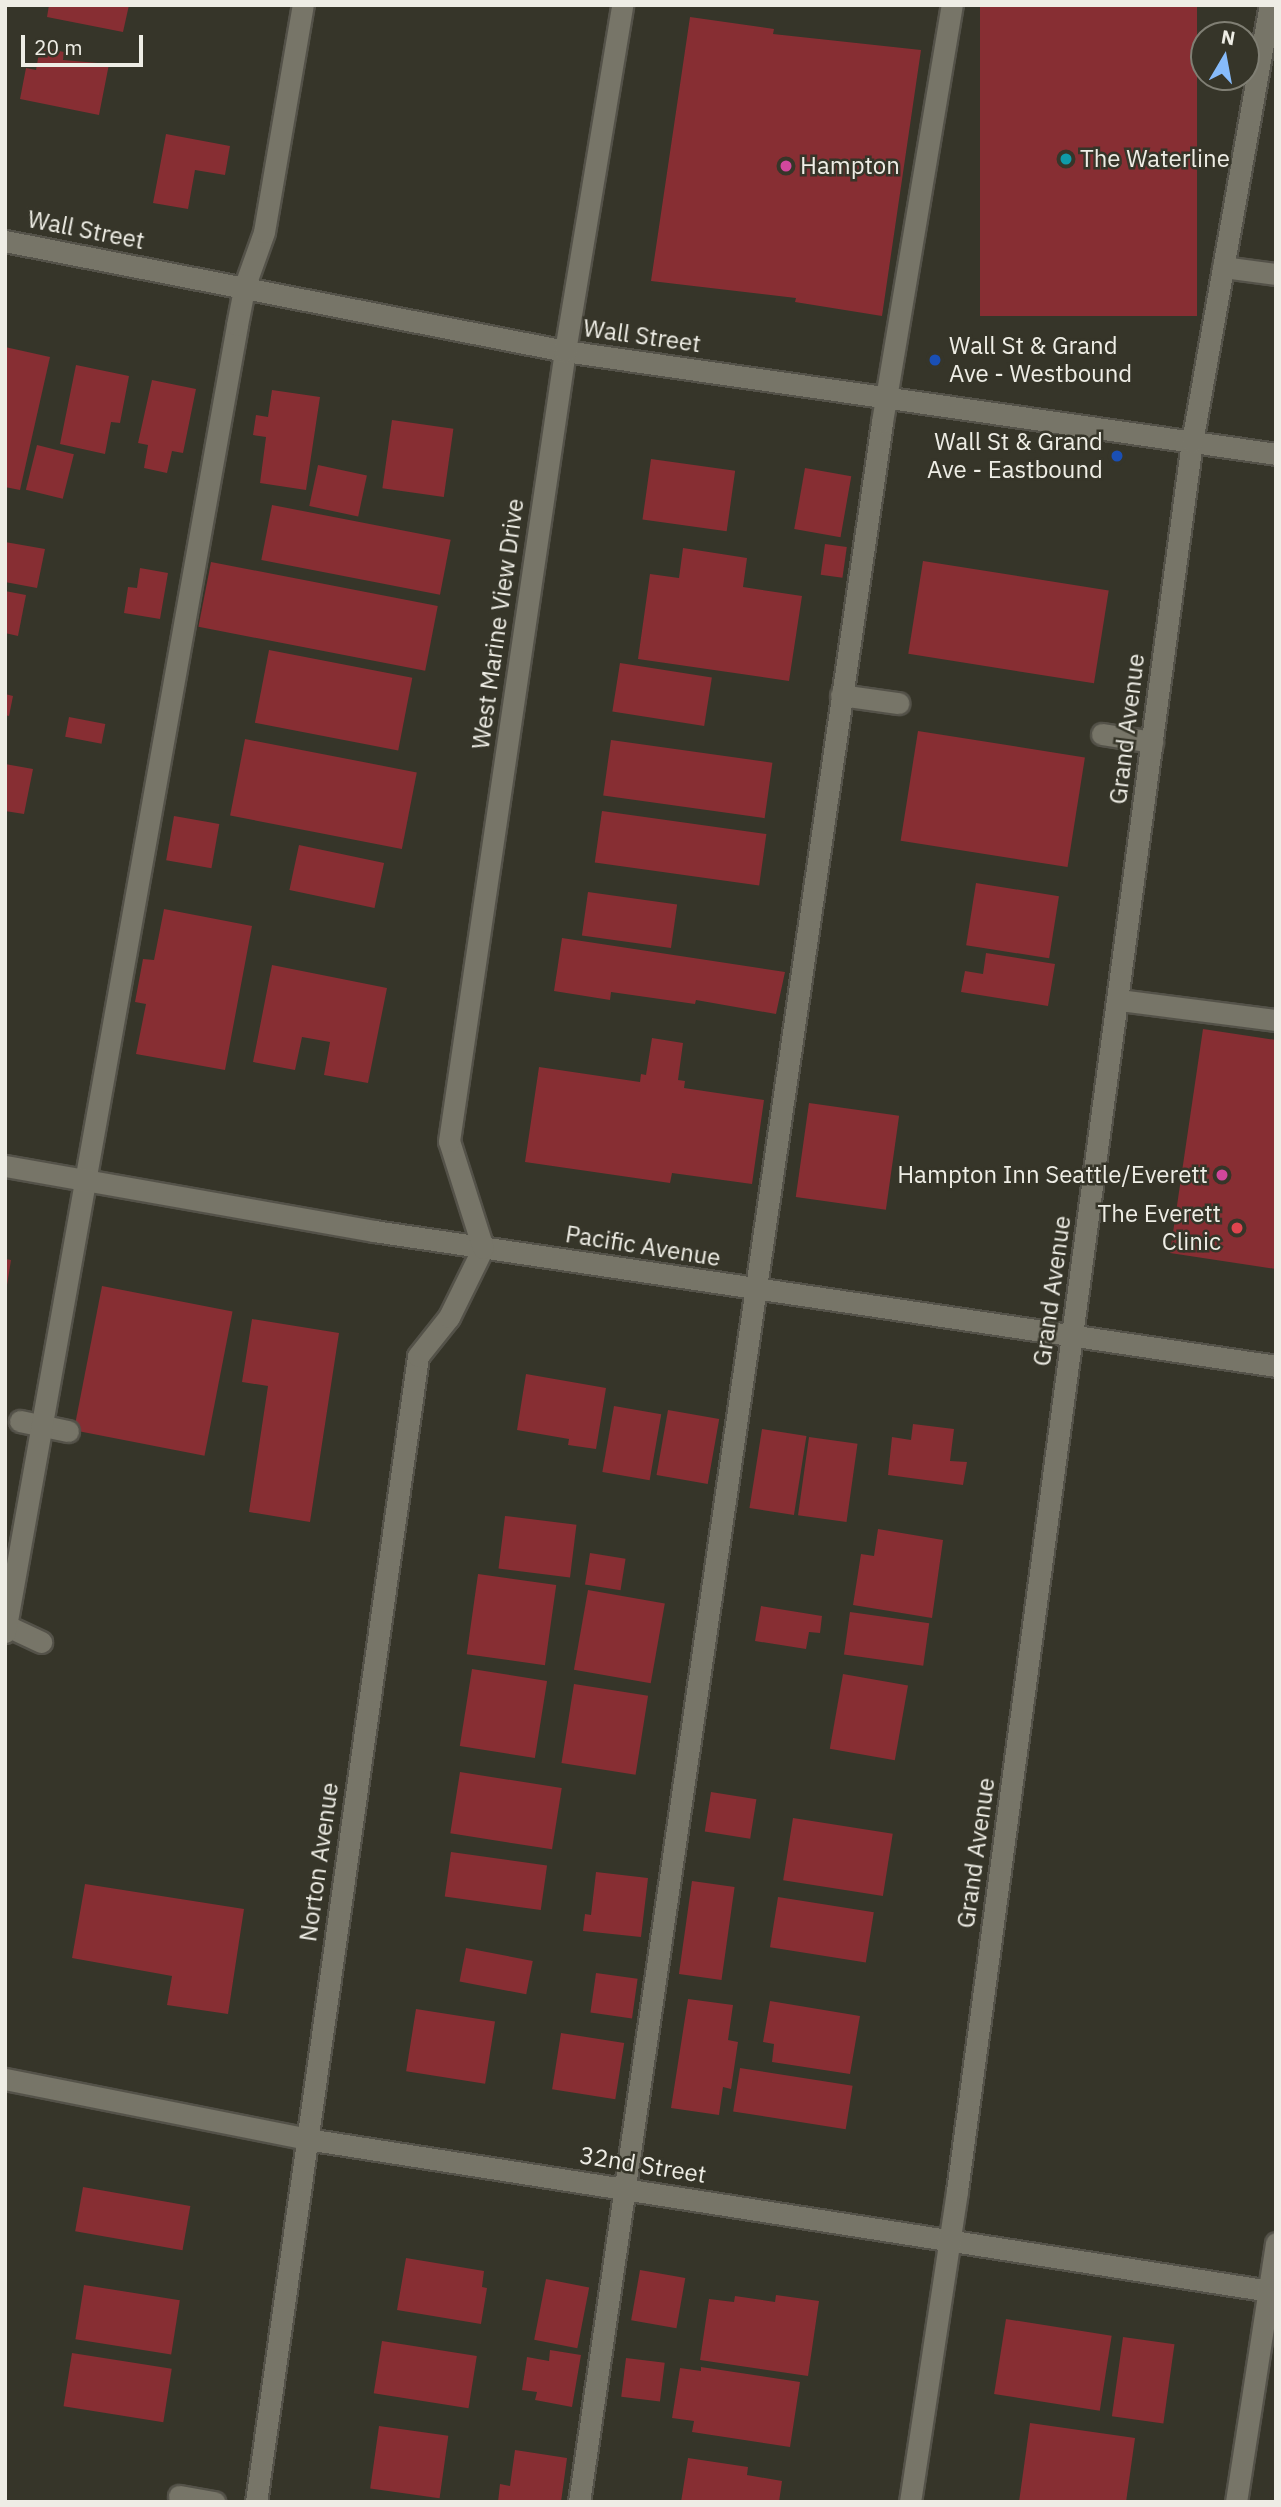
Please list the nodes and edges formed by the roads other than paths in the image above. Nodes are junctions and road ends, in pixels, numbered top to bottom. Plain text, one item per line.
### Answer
1 (303, 5) edge
2 (622, 5) edge
3 (952, 5) edge
4 (1270, 5) edge
5 (5, 241) edge
6 (1223, 267) junction
7 (1276, 274) edge
8 (244, 288) junction
9 (565, 351) junction
10 (886, 398) junction
11 (1192, 442) junction
12 (1276, 454) edge
13 (841, 695) junction
14 (898, 703) dead end
15 (1102, 734) dead end
16 (1152, 742) junction
17 (1119, 1000) junction
18 (1276, 1020) edge
19 (5, 1166) edge
20 (88, 1181) junction
21 (483, 1248) junction
22 (753, 1289) junction
23 (1072, 1336) junction
24 (1276, 1366) edge
25 (20, 1421) dead end
26 (43, 1425) junction
27 (68, 1431) dead end
28 (6, 1627) edge
29 (41, 1642) dead end
30 (5, 2079) edge
31 (306, 2139) junction
32 (621, 2189) junction
33 (950, 2240) junction
34 (1276, 2243) edge
35 (1272, 2291) edge
36 (179, 2496) dead end
37 (214, 2502) edge
38 (256, 2502) edge
39 (579, 2502) edge
40 (910, 2502) edge
41 (1236, 2502) edge

1 - 8 street
2 - 9 street, West Marine View Drive
3 - 10 street
4 - 6 street, Grand Avenue
5 - 8 street, Wall Street
6 - 7 street
6 - 11 street, Grand Avenue
8 - 9 street, Wall Street
8 - 20 street
9 - 10 street, Wall Street
9 - 21 street, West Marine View Drive
10 - 11 street, Wall Street
10 - 13 street
11 - 12 street, Wall Street
11 - 16 street, Grand Avenue
13 - 14 street
13 - 22 street
15 - 16 street
16 - 17 street, Grand Avenue
17 - 18 street
17 - 23 street, Grand Avenue
19 - 20 street, Pacific Avenue
20 - 21 street, Pacific Avenue
20 - 26 street
21 - 22 street, Pacific Avenue
21 - 31 street, Norton Avenue
22 - 23 street, Pacific Avenue
22 - 32 street
23 - 24 street, Pacific Avenue
23 - 33 street, Grand Avenue
25 - 26 street
26 - 27 street
26 - 28 street
28 - 29 street
30 - 31 street, 32nd Street
31 - 32 street, 32nd Street
31 - 38 street, Norton Avenue
32 - 33 street, 32nd Street
32 - 39 street
33 - 35 street, 32nd Street
33 - 40 street, Grand Avenue
34 - 35 street
35 - 41 street
36 - 37 street

